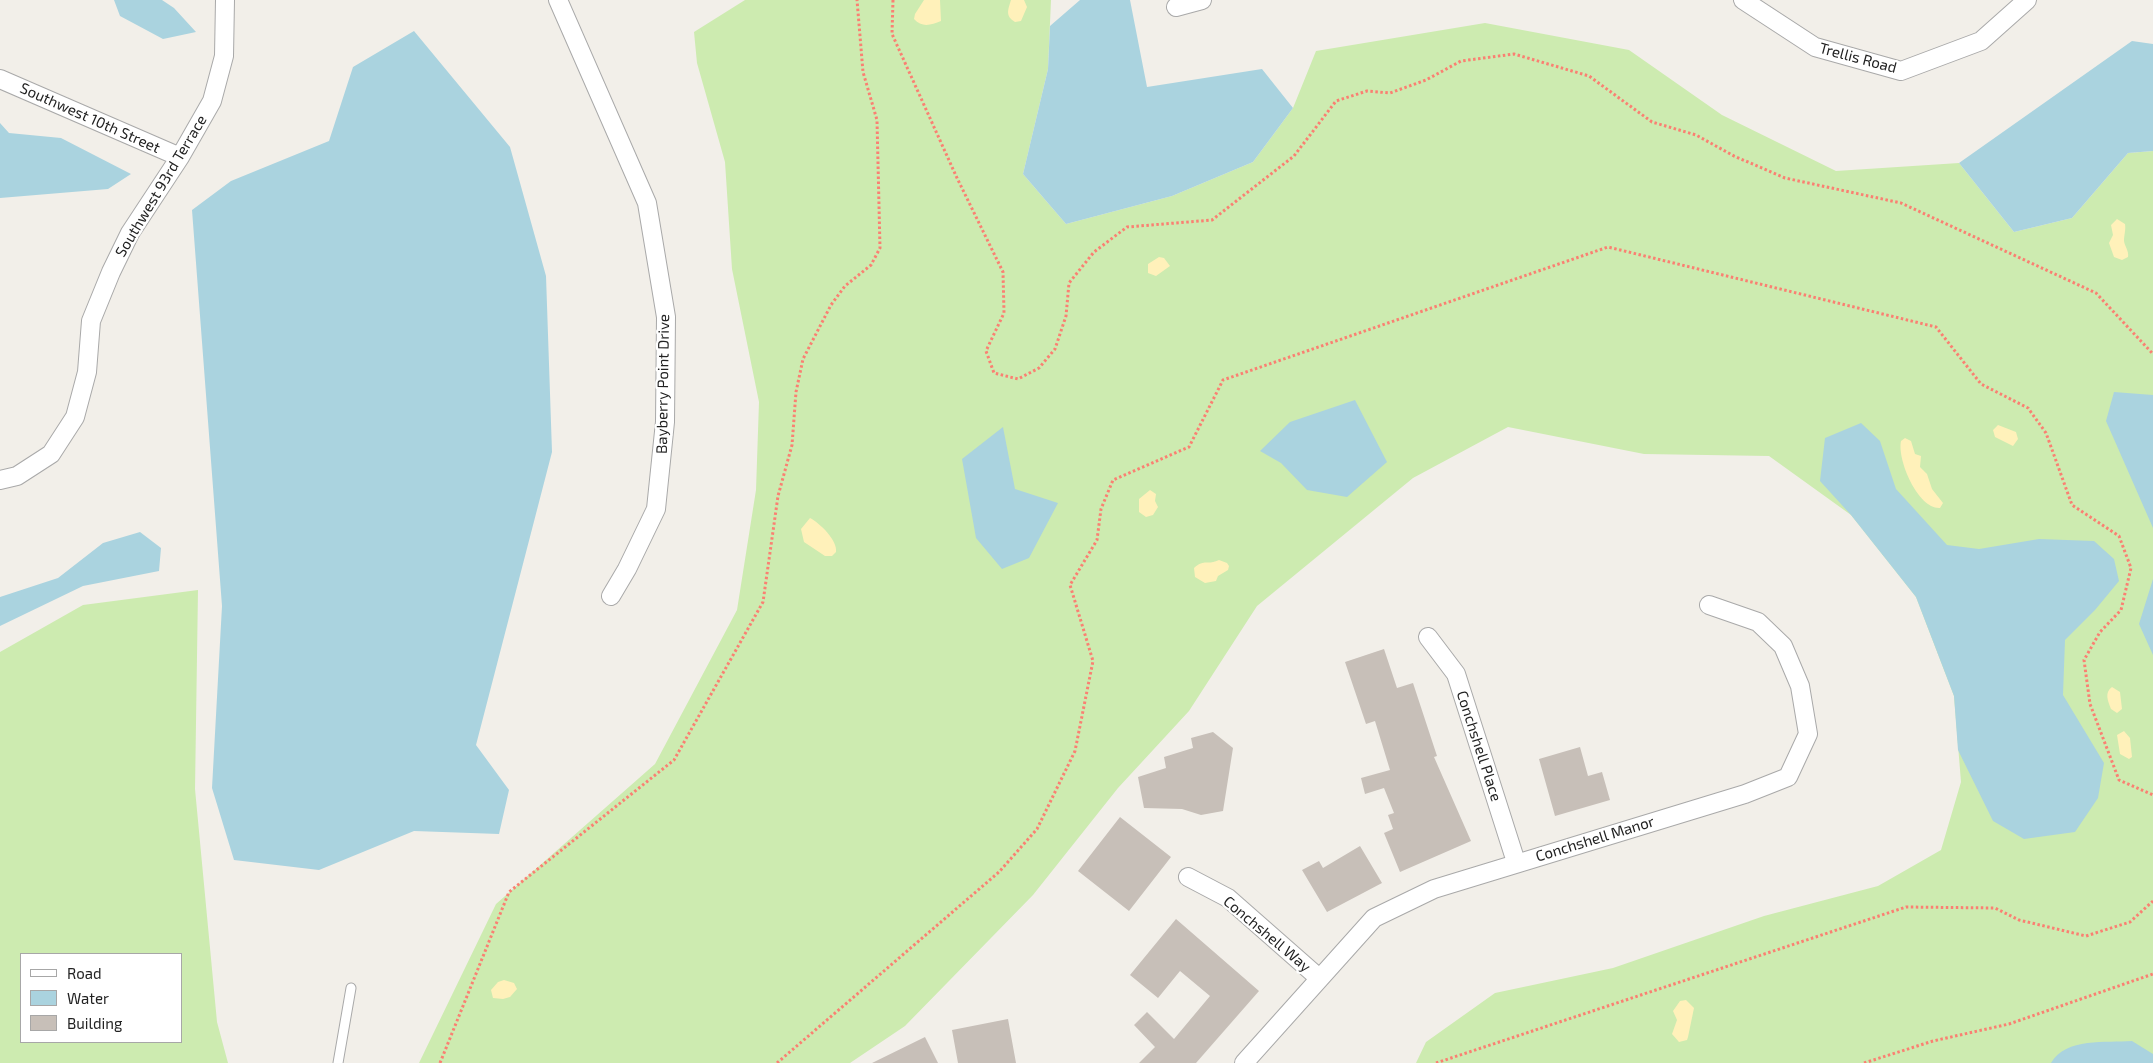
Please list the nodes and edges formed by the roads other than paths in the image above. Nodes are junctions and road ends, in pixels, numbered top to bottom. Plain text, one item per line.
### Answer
1 (225, 0) edge
2 (558, 0) edge
3 (1202, 0) edge
4 (1743, 0) edge
5 (2027, 0) edge
6 (1176, 7) dead end
7 (0, 79) edge
8 (180, 157) junction
9 (0, 480) edge
10 (611, 596) dead end
11 (1708, 605) dead end
12 (1428, 637) dead end
13 (1516, 862) junction
14 (1188, 877) dead end
15 (1319, 978) junction
16 (350, 988) dead end
17 (338, 1063) edge
18 (1244, 1063) edge

1 - 8 street, Southwest 93rd Terrace
2 - 10 street, Bayberry Point Drive
3 - 6 street
4 - 5 street, Trellis Road
7 - 8 street, Southwest 10th Street
8 - 9 street, Southwest 93rd Terrace
11 - 13 street, Conchshell Manor
12 - 13 street, Conchshell Place
13 - 15 street, Conchshell Manor
14 - 15 street, Conchshell Way
15 - 18 street, Conchshell Manor
16 - 17 lane

